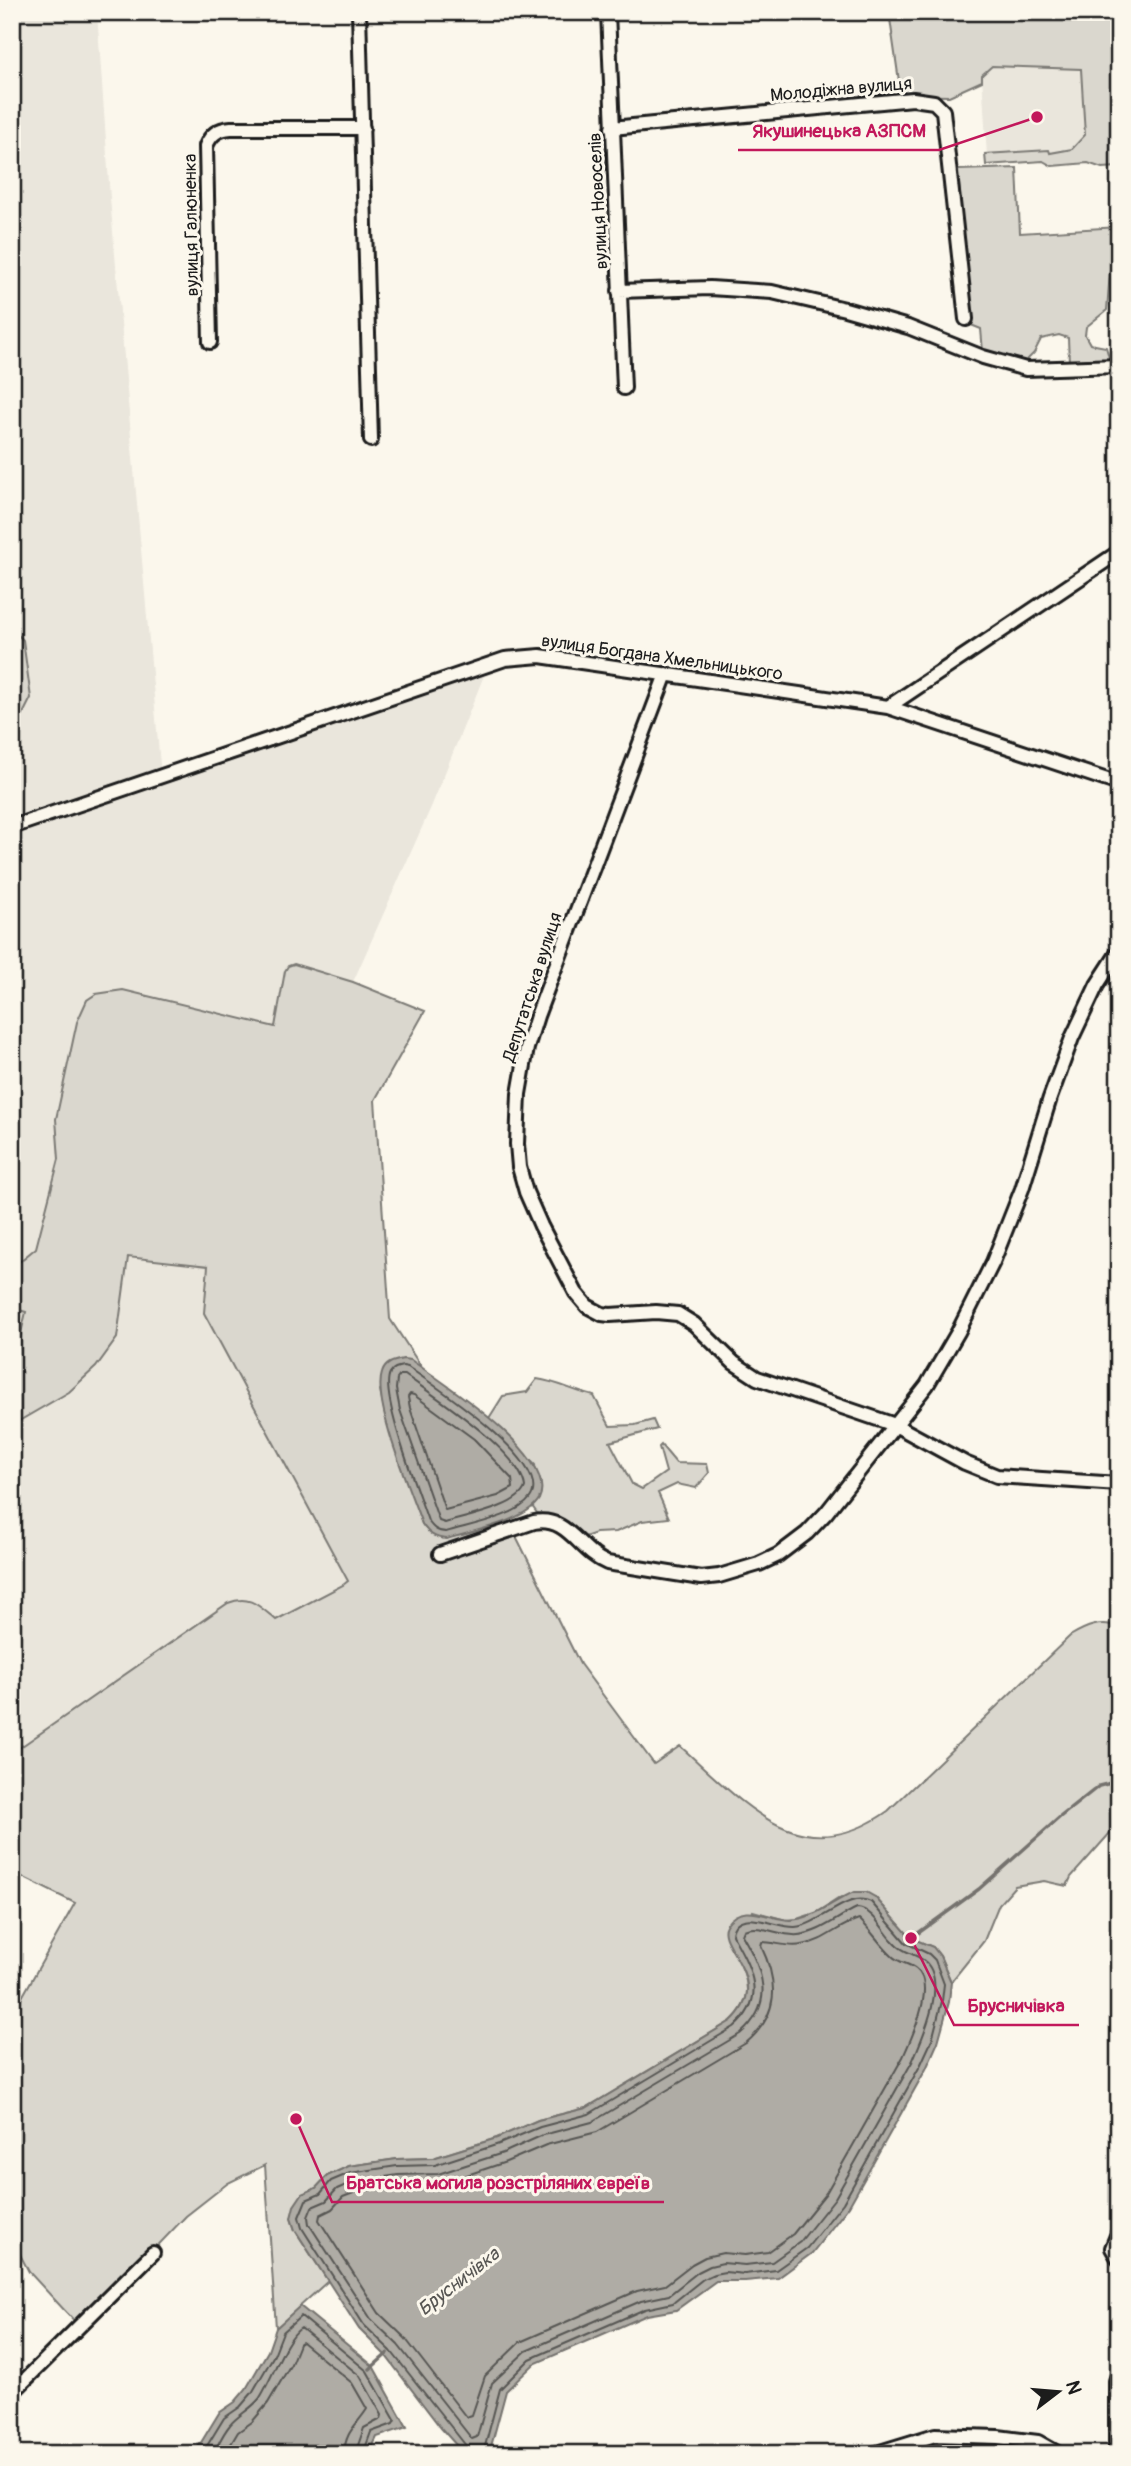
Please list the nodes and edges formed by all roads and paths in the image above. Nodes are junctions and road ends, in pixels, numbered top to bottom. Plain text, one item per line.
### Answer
1 (359, 12) edge
2 (608, 12) edge
3 (363, 128) junction
4 (612, 128) junction
5 (620, 290) junction
6 (966, 320) dead end
7 (210, 342) dead end
8 (1119, 366) edge
9 (624, 388) dead end
10 (371, 440) dead end
11 (1119, 552) edge
12 (666, 674) junction
13 (888, 707) junction
14 (1119, 784) edge
15 (12, 827) edge
16 (1119, 951) edge
17 (895, 1425) junction
18 (1119, 1484) edge
19 (440, 1554) dead end
20 (1119, 2231) edge
21 (153, 2253) dead end
22 (1119, 2260) edge
23 (1119, 2371) edge
24 (12, 2393) edge
25 (873, 2454) edge
26 (1059, 2454) edge
27 (1116, 2454) edge

1 - 3 street
2 - 4 street, вулиця Новоселів
3 - 7 street, вулиця Галюненка
3 - 10 street
4 - 5 street, вулиця Новоселів
4 - 6 street, Молодіжна вулиця
5 - 8 street
5 - 9 street, вулиця Новоселів
11 - 13 street
12 - 13 street, вулиця Богдана Хмельницького
12 - 15 street, вулиця Богдана Хмельницького
12 - 17 street, Депутатська вулиця
13 - 14 street, вулиця Богдана Хмельницького
16 - 17 street
17 - 18 street, Депутатська вулиця
17 - 19 street
20 - 22 street
21 - 24 street
23 - 27 street
25 - 26 street

